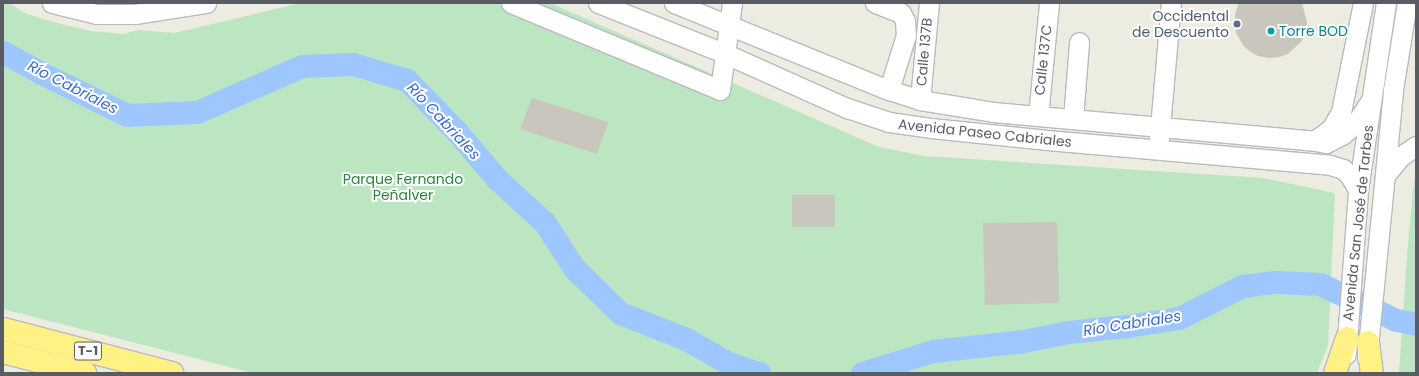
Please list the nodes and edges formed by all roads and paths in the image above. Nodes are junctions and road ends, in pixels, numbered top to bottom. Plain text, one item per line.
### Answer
1 (52, 3) edge
2 (206, 3) edge
3 (511, 3) edge
4 (598, 3) edge
5 (674, 3) edge
6 (732, 3) edge
7 (875, 3) edge
8 (929, 3) edge
9 (1049, 3) edge
10 (1171, 3) edge
11 (1363, 3) edge
12 (1386, 3) edge
13 (1407, 3) edge
14 (718, 16) edge
15 (1079, 42) dead end
16 (726, 54) junction
17 (889, 90) junction
18 (920, 100) junction
19 (1371, 100) junction
20 (1038, 116) junction
21 (1073, 119) junction
22 (1160, 127) junction
23 (1315, 141) junction
24 (1416, 146) edge
25 (1158, 151) junction
26 (1386, 174) junction
27 (1358, 190) junction
28 (3, 329) edge
29 (1347, 338) junction
30 (1368, 342) junction
31 (3, 352) edge
32 (85, 373) edge
33 (172, 373) edge
34 (1335, 373) edge
35 (1344, 373) edge
36 (1365, 373) edge
37 (1372, 373) edge

1 - 2 street
3 - 16 street
4 - 16 street, Avenida Paseo Cabriales
5 - 14 street, Avenida Paseo Cabriales
6 - 14 street
7 - 17 street
8 - 18 street, Calle 137B
9 - 20 street, Calle 137C
10 - 22 street
11 - 23 street
12 - 19 street, Avenida San José de Tarbes
13 - 26 street, Avenida San José de Tarbes
14 - 16 street
14 - 17 street, Avenida Paseo Cabriales
15 - 21 street
16 - 25 street, Avenida Paseo Cabriales
17 - 18 street, Avenida Paseo Cabriales
18 - 20 street, Avenida Paseo Cabriales
19 - 23 street, Avenida Paseo Cabriales
19 - 27 street, Avenida San José de Tarbes
20 - 21 street, Avenida Paseo Cabriales
21 - 22 street, Avenida Paseo Cabriales
22 - 23 street, Avenida Paseo Cabriales
22 - 25 street
24 - 26 street
25 - 27 street, Avenida Paseo Cabriales
26 - 30 street, Avenida San José de Tarbes
27 - 29 street, Avenida San José de Tarbes
28 - 33 highway, T-1
29 - 34 highway
29 - 35 street, Avenida San José de Tarbes
30 - 36 street, Avenida San José de Tarbes
30 - 37 highway
31 - 32 highway, T-1

